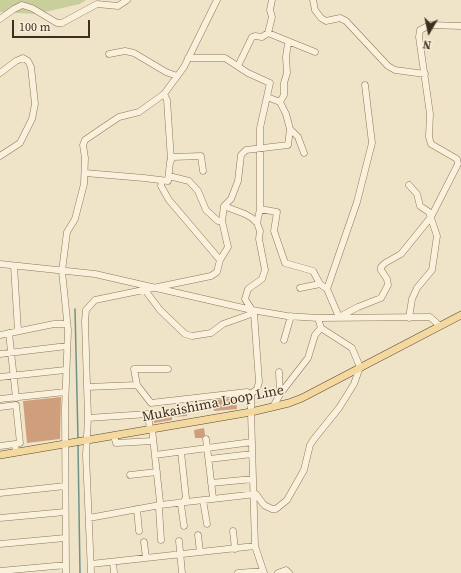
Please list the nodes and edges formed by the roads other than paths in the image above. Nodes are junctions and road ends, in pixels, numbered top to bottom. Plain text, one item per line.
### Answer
1 (127, 0) edge
2 (217, 0) edge
3 (272, 0) edge
4 (313, 0) edge
5 (0, 19) edge
6 (461, 26) edge
7 (268, 33) junction
8 (288, 43) junction
9 (315, 52) dead end
10 (110, 54) dead end
11 (188, 58) junction
12 (238, 66) junction
13 (0, 73) edge
14 (425, 74) junction
15 (177, 76) junction
16 (365, 85) dead end
17 (164, 94) junction
18 (268, 97) junction
19 (280, 102) junction
20 (290, 129) junction
21 (261, 148) junction
22 (304, 153) dead end
23 (0, 156) edge
24 (171, 160) junction
25 (203, 171) dead end
26 (85, 173) junction
27 (169, 176) junction
28 (162, 181) junction
29 (409, 185) dead end
30 (224, 206) junction
31 (260, 209) junction
32 (431, 217) junction
33 (222, 221) junction
34 (257, 224) junction
35 (220, 260) junction
36 (0, 264) edge
37 (14, 266) junction
38 (62, 271) junction
39 (320, 284) junction
40 (157, 288) junction
41 (300, 288) dead end
42 (327, 289) junction
43 (145, 290) junction
44 (253, 312) junction
45 (461, 315) edge
46 (291, 316) junction
47 (338, 317) junction
48 (318, 318) junction
49 (409, 318) junction
50 (67, 324) junction
51 (440, 326) junction
52 (321, 328) junction
53 (18, 331) junction
54 (9, 333) junction
55 (0, 335) edge
56 (284, 340) dead end
57 (67, 346) junction
58 (11, 352) junction
59 (0, 354) edge
60 (360, 367) junction
61 (168, 369) dead end
62 (65, 370) junction
63 (279, 372) dead end
64 (13, 375) junction
65 (0, 377) edge
66 (137, 385) junction
67 (87, 387) junction
68 (65, 392) junction
69 (251, 394) junction
70 (280, 394) junction
71 (16, 398) junction
72 (0, 399) edge
73 (0, 407) edge
74 (273, 407) junction
75 (251, 412) junction
76 (88, 418) junction
77 (150, 429) junction
78 (114, 436) junction
79 (206, 439) dead end
80 (86, 441) junction
81 (153, 441) junction
82 (252, 442) junction
83 (15, 444) junction
84 (67, 444) junction
85 (0, 446) edge
86 (207, 449) junction
87 (16, 452) junction
88 (181, 452) junction
89 (252, 454) junction
90 (0, 455) edge
91 (155, 455) junction
92 (209, 459) junction
93 (157, 472) junction
94 (130, 475) dead end
95 (253, 479) junction
96 (211, 483) junction
97 (65, 486) junction
98 (0, 493) edge
99 (253, 494) junction
100 (213, 498) junction
101 (203, 500) junction
102 (183, 502) junction
103 (160, 505) junction
104 (137, 509) junction
105 (65, 512) junction
106 (0, 518) edge
107 (89, 518) junction
108 (207, 524) dead end
109 (184, 526) dead end
110 (139, 531) dead end
111 (233, 531) dead end
112 (198, 535) dead end
113 (65, 538) junction
114 (161, 540) dead end
115 (179, 541) dead end
116 (144, 542) dead end
117 (0, 544) edge
118 (255, 546) junction
119 (234, 549) junction
120 (200, 552) junction
121 (180, 555) junction
122 (146, 558) junction
123 (114, 562) junction
124 (90, 564) junction
125 (66, 565) junction
126 (0, 571) edge
127 (263, 572) edge
128 (66, 573) edge
129 (91, 573) edge
130 (114, 573) edge
131 (182, 573) edge
132 (238, 573) edge
133 (278, 573) edge
134 (289, 573) edge

1 - 5 street
2 - 11 street
3 - 7 street
4 - 14 street
6 - 14 street
7 - 8 street
7 - 12 street
8 - 9 street
8 - 19 street
10 - 15 street
11 - 12 street
11 - 15 street
12 - 18 street
13 - 23 street
14 - 32 street
15 - 17 street
16 - 42 street
17 - 24 street
17 - 26 street
18 - 19 street
18 - 21 street
19 - 20 street
20 - 21 street
20 - 22 street
21 - 30 street
21 - 31 street
24 - 25 street
24 - 27 street
26 - 28 street
26 - 38 street
27 - 28 street
27 - 33 street
28 - 35 street
29 - 32 street
30 - 33 street
30 - 34 street
31 - 34 street
31 - 39 street
32 - 47 street
32 - 49 street
33 - 35 street
34 - 44 street
35 - 40 street
36 - 37 street
37 - 38 street
37 - 53 street
38 - 40 street
38 - 50 street
39 - 41 street
39 - 42 street
40 - 43 street
40 - 44 street
42 - 47 street
43 - 44 street
43 - 67 street
44 - 46 street
44 - 69 street
45 - 51 main road, Mukaishima Loop Line
46 - 48 street
46 - 56 street
47 - 48 street
47 - 49 street
48 - 52 street
49 - 51 street
50 - 53 street
50 - 57 street
51 - 60 main road, Mukaishima Loop Line
52 - 60 street
52 - 70 street
53 - 54 street
54 - 55 street
54 - 58 street
57 - 58 street
57 - 62 street
58 - 59 street
58 - 64 street
60 - 74 main road, Mukaishima Loop Line
60 - 99 street
61 - 66 street
62 - 64 street
62 - 68 street
63 - 70 street
64 - 65 street
64 - 71 street
66 - 67 street
66 - 69 street
67 - 76 street
68 - 71 street
68 - 84 street
69 - 75 street
70 - 74 street
71 - 72 street
73 - 83 street
74 - 75 main road, Mukaishima Loop Line
75 - 77 main road, Mukaishima Loop Line
75 - 82 street
76 - 77 street
76 - 80 street
77 - 78 main road, Mukaishima Loop Line
77 - 81 street
78 - 80 main road, Mukaishima Loop Line
78 - 81 street
79 - 86 street
80 - 84 main road, Mukaishima Loop Line
80 - 107 street
81 - 91 street
82 - 86 street
82 - 89 street
83 - 85 street
83 - 87 street
84 - 87 main road, Mukaishima Loop Line
84 - 97 street
86 - 88 street
86 - 92 street
87 - 90 main road, Mukaishima Loop Line
88 - 91 street
88 - 102 street
89 - 92 street
89 - 95 street
91 - 93 street
92 - 96 street
93 - 94 street
93 - 103 street
95 - 96 street
95 - 99 street
96 - 100 street
97 - 98 street
97 - 105 street
99 - 100 street
99 - 118 street
100 - 101 street
101 - 102 street
101 - 108 street
102 - 103 street
102 - 109 street
103 - 104 street
103 - 114 street
104 - 107 street
104 - 110 street
105 - 106 street
105 - 113 street
107 - 124 street
111 - 119 street
112 - 120 street
113 - 117 street
113 - 125 street
115 - 121 street
116 - 122 street
118 - 119 street
118 - 127 street
119 - 120 street
120 - 121 street
121 - 122 street
121 - 131 street
122 - 123 street
123 - 124 street
123 - 130 street
124 - 129 street
125 - 126 street
125 - 128 street
127 - 132 street
133 - 134 street

